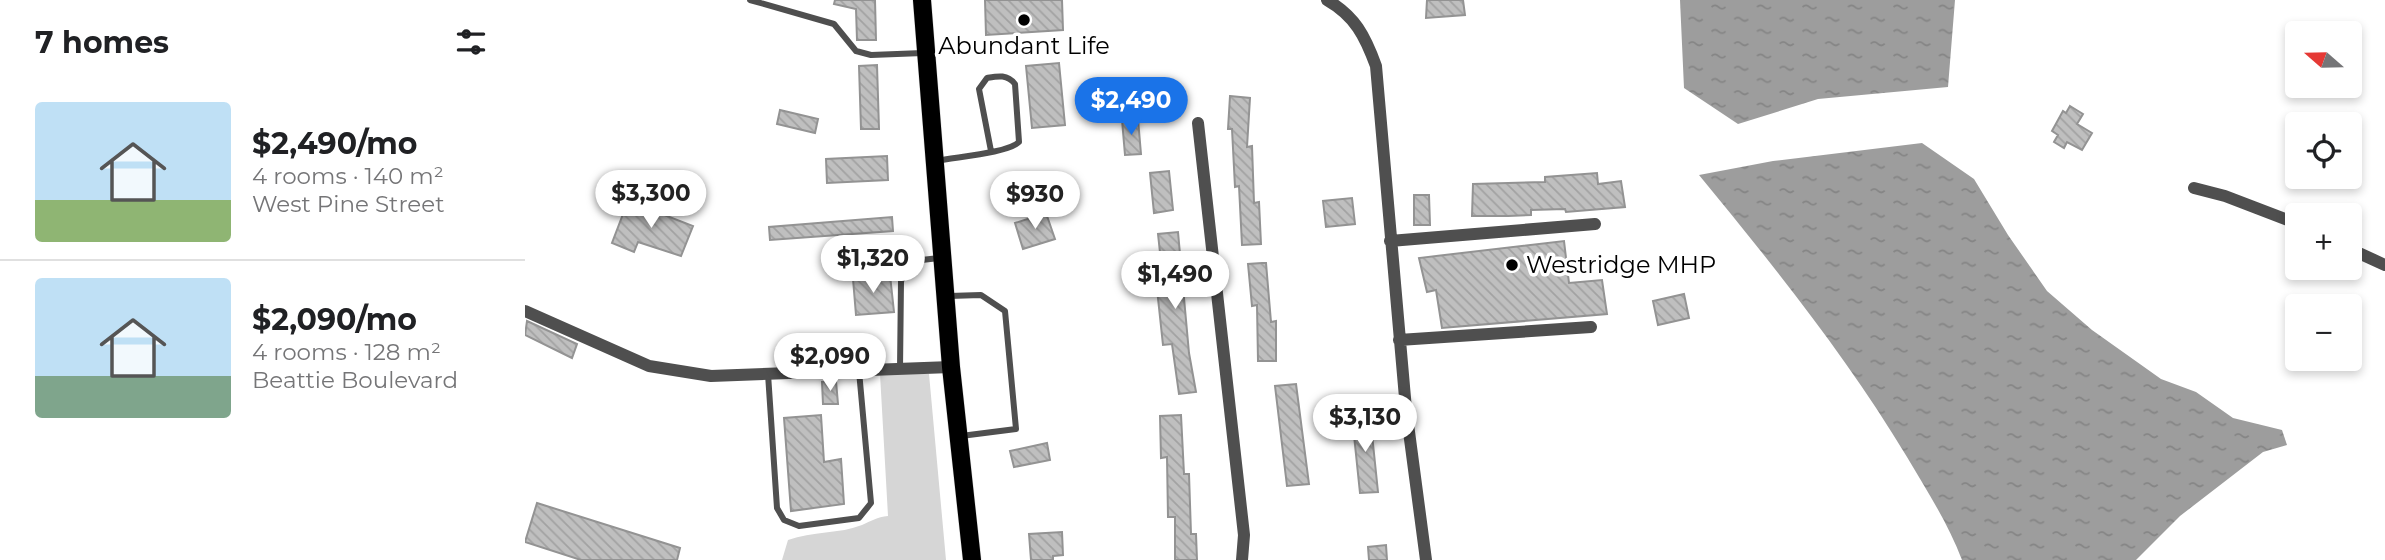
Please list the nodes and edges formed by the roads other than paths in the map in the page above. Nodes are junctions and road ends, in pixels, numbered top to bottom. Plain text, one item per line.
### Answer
1 (750, 0) edge
2 (922, 0) edge
3 (1327, 0) edge
4 (927, 53) junction
5 (1198, 123) dead end
6 (991, 151) junction
7 (935, 161) junction
8 (2194, 188) dead end
9 (2285, 219) edge
10 (1595, 224) dead end
11 (1389, 241) junction
12 (2362, 254) edge
13 (943, 257) junction
14 (2385, 265) edge
15 (946, 296) junction
16 (525, 311) edge
17 (1591, 327) dead end
18 (1399, 340) junction
19 (951, 367) junction
20 (900, 369) junction
21 (859, 371) junction
22 (768, 374) junction
23 (959, 436) junction
24 (972, 560) edge
25 (1242, 560) edge
26 (1426, 560) edge

1 - 4 lane
2 - 4 main road
3 - 11 street
4 - 7 main road
5 - 25 street
6 - 6 lane
6 - 7 lane
7 - 13 main road
8 - 9 street
10 - 11 street
11 - 18 street
12 - 14 street
13 - 15 main road
13 - 20 lane
15 - 19 main road
15 - 23 lane
16 - 22 street
17 - 18 street
18 - 26 street
19 - 20 street
19 - 23 main road
20 - 21 street
21 - 22 street
21 - 22 lane
23 - 24 main road

